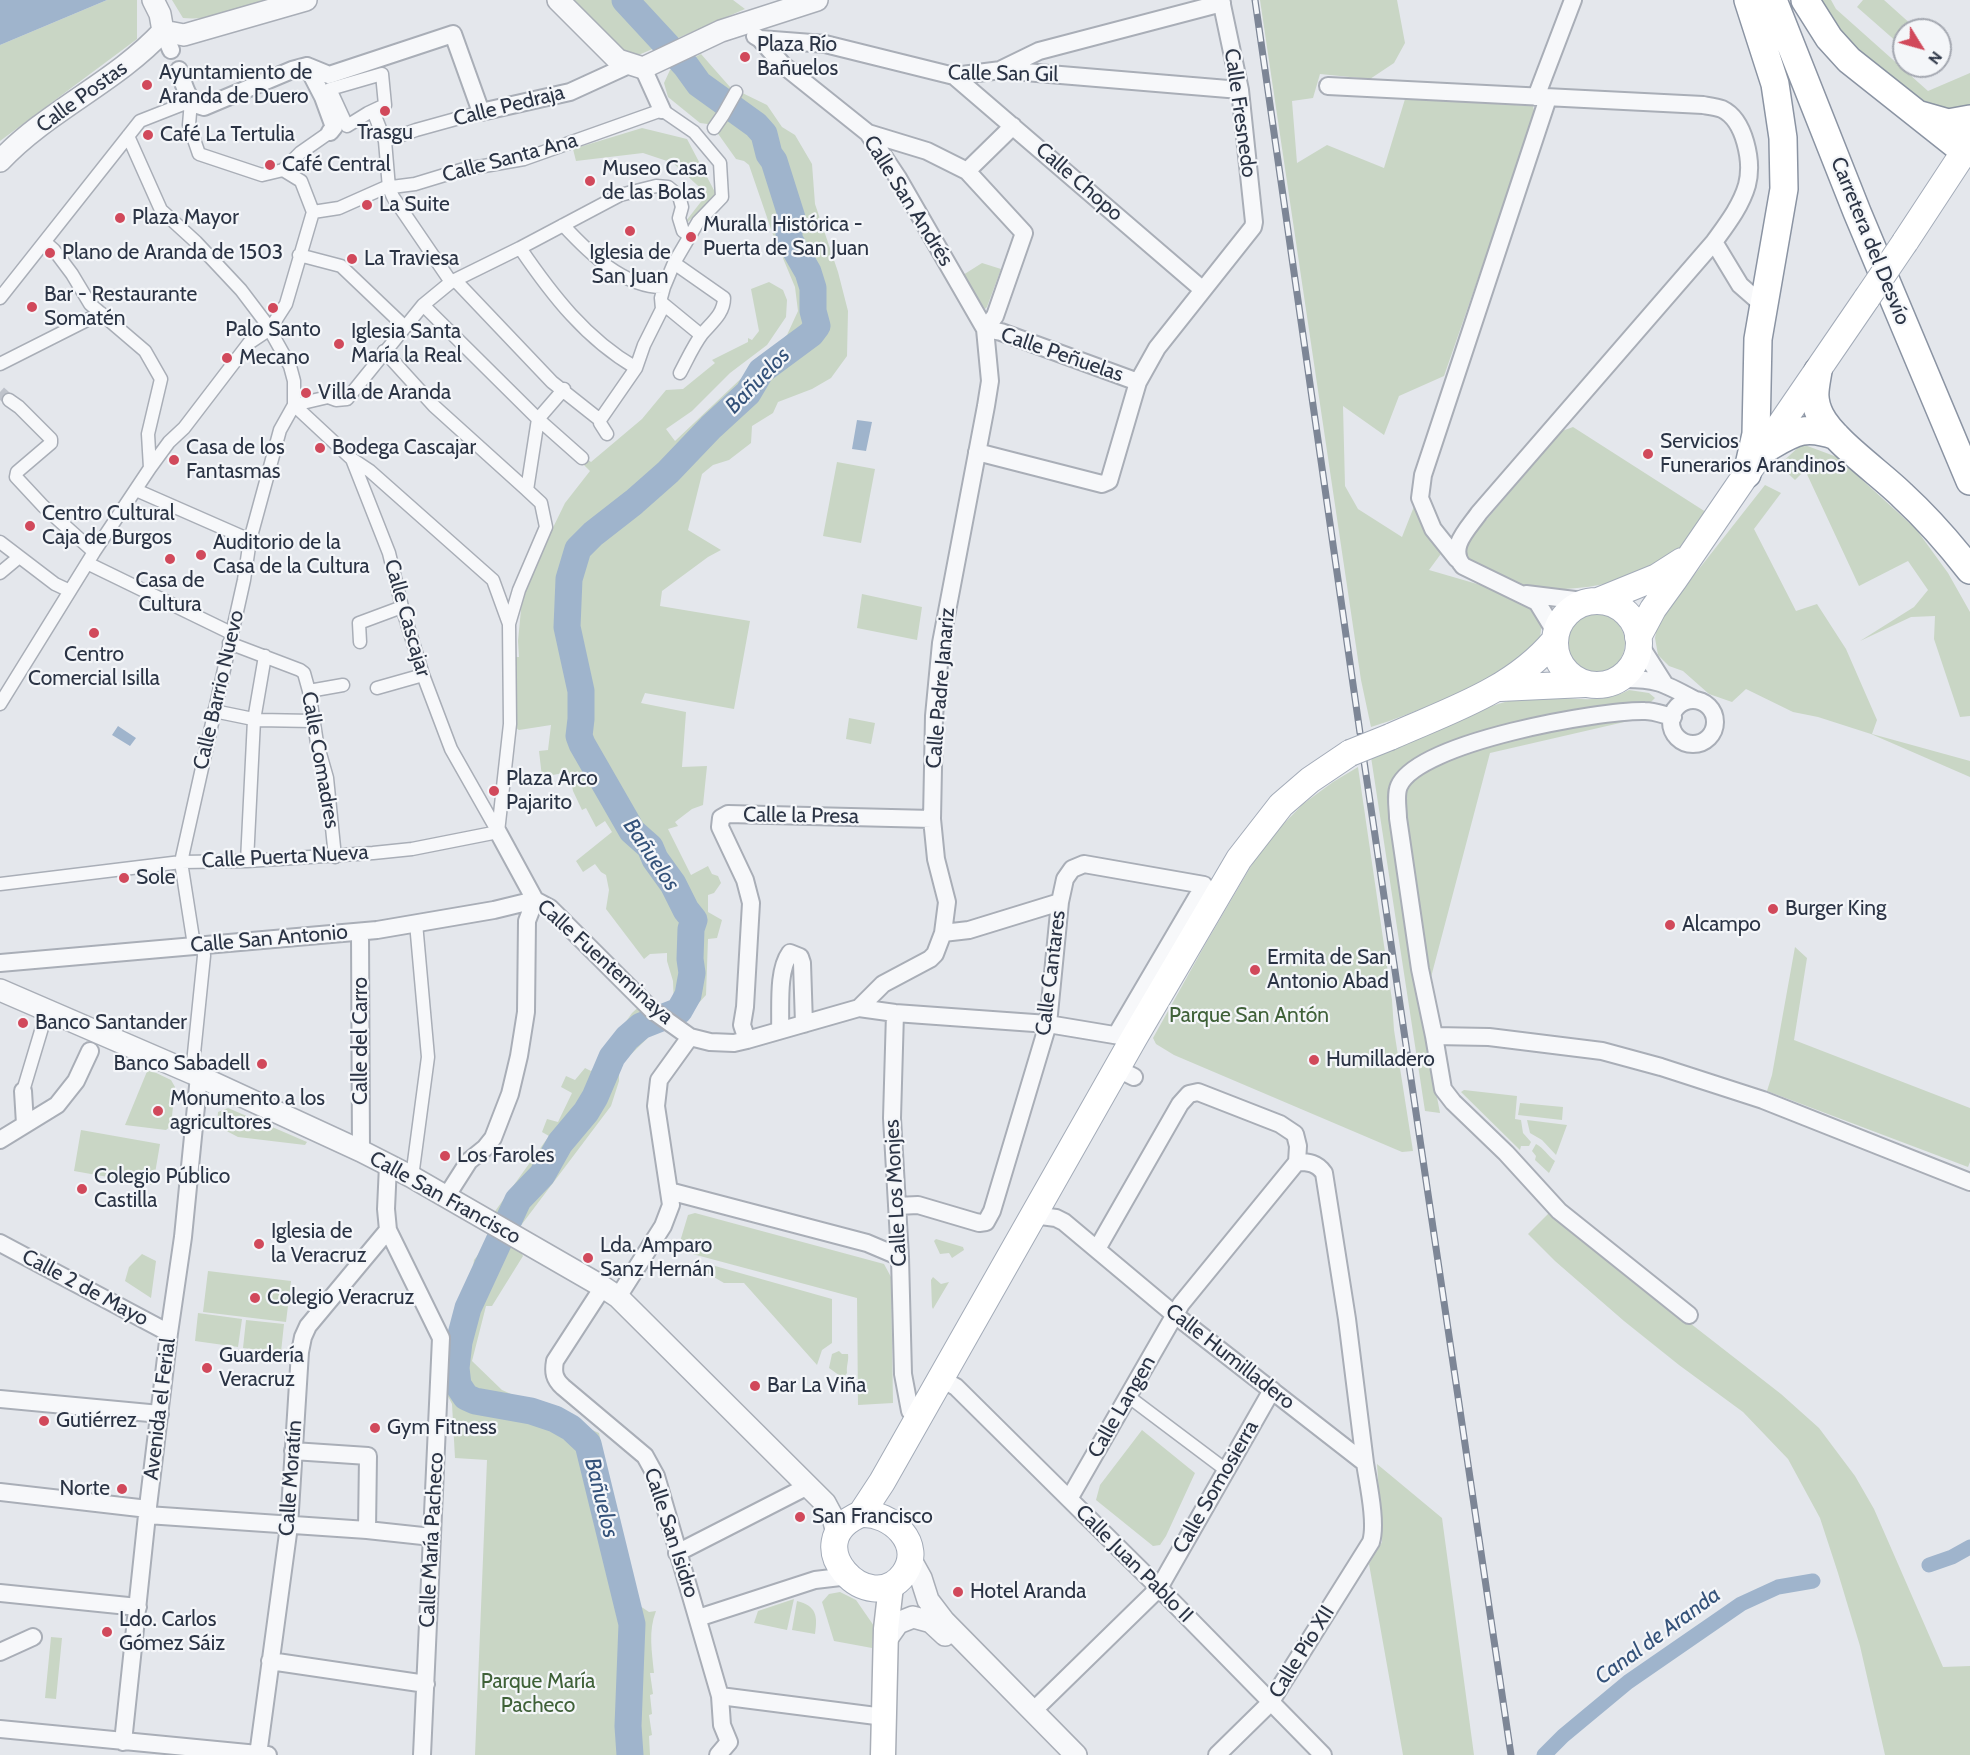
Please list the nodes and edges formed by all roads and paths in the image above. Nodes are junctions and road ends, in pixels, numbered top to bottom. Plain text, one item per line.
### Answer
1 (153, 0) edge
2 (306, 0) edge
3 (558, 0) edge
4 (817, 0) edge
5 (1573, 0) edge
6 (1748, 0) edge
7 (1773, 0) edge
8 (1804, 0) edge
9 (1222, 2) edge
10 (737, 25) junction
11 (166, 36) junction
12 (760, 39) junction
13 (642, 65) junction
14 (308, 66) junction
15 (179, 70) dead end
16 (1001, 70) junction
17 (954, 76) junction
18 (1328, 86) dead end
19 (1240, 90) junction
20 (736, 92) dead end
21 (1542, 97) junction
22 (191, 101) junction
23 (662, 110) junction
24 (373, 111) junction
25 (481, 112) junction
26 (1916, 113) junction
27 (1970, 119) edge
28 (1013, 126) junction
29 (714, 128) dead end
30 (330, 132) joint
31 (868, 133) junction
32 (128, 136) junction
33 (385, 141) junction
34 (1968, 149) edge
35 (0, 161) edge
36 (283, 170) junction
37 (967, 171) junction
38 (389, 188) junction
39 (313, 212) junction
40 (563, 225) junction
41 (690, 236) junction
42 (45, 242) junction
43 (1714, 242) junction
44 (520, 248) junction
45 (301, 250) junction
46 (674, 263) junction
47 (453, 281) junction
48 (664, 287) junction
49 (1203, 290) junction
50 (0, 298) edge
51 (662, 303) junction
52 (423, 305) junction
53 (1764, 306) junction
54 (101, 313) junction
55 (405, 327) junction
56 (270, 329) junction
57 (985, 329) junction
58 (701, 335) junction
59 (384, 351) junction
60 (0, 364) edge
61 (636, 368) junction
62 (1818, 371) junction
63 (680, 373) dead end
64 (1138, 382) junction
65 (564, 389) junction
66 (9, 400) tunnel mouth
67 (294, 405) junction
68 (538, 419) junction
69 (600, 420) junction
70 (607, 434) dead end
71 (1836, 436) junction
72 (1765, 449) junction
73 (977, 452) junction
74 (582, 458) dead end
75 (352, 459) junction
76 (150, 468) junction
77 (1747, 474) junction
78 (1970, 481) edge
79 (137, 488) junction
80 (527, 490) junction
81 (250, 540) junction
82 (0, 542) edge
83 (1696, 549) junction
84 (94, 552) junction
85 (18, 558) junction
86 (1457, 560) junction
87 (87, 563) junction
88 (1970, 570) edge
89 (0, 573) edge
90 (70, 591) junction
91 (1523, 594) junction
92 (1594, 602) junction
93 (402, 607) junction
94 (509, 624) junction
95 (1555, 637) junction
96 (230, 638) junction
97 (1638, 640) junction
98 (360, 642) dead end
99 (265, 656) junction
100 (423, 675) junction
101 (1619, 679) junction
102 (1585, 684) junction
103 (343, 685) dead end
104 (1669, 686) junction
105 (377, 688) dead end
106 (1499, 688) junction
107 (309, 691) junction
108 (1695, 700) junction
109 (0, 704) edge
110 (214, 711) junction
111 (1674, 713) junction
112 (254, 720) junction
113 (313, 721) junction
114 (932, 819) junction
115 (498, 832) junction
116 (335, 857) junction
117 (247, 861) junction
118 (181, 862) junction
119 (0, 884) edge
120 (535, 900) junction
121 (1060, 902) junction
122 (416, 923) junction
123 (360, 932) junction
124 (943, 933) junction
125 (199, 945) junction
126 (0, 963) edge
127 (0, 990) edge
128 (859, 1008) junction
129 (47, 1011) junction
130 (895, 1012) junction
131 (804, 1024) junction
132 (1048, 1024) junction
133 (780, 1030) junction
134 (1434, 1036) junction
135 (690, 1037) junction
136 (1125, 1037) junction
137 (747, 1040) junction
138 (90, 1050) dead end
139 (195, 1075) junction
140 (23, 1091) joint
141 (25, 1124) junction
142 (0, 1140) edge
143 (361, 1151) junction
144 (1297, 1162) junction
145 (388, 1165) junction
146 (412, 1177) junction
147 (1970, 1182) edge
148 (669, 1191) junction
149 (446, 1197) junction
150 (897, 1206) junction
151 (1033, 1215) junction
152 (388, 1230) junction
153 (0, 1243) edge
154 (1097, 1249) junction
155 (900, 1257) junction
156 (610, 1292) junction
157 (1175, 1315) junction
158 (1689, 1315) dead end
159 (169, 1333) junction
160 (903, 1374) junction
161 (936, 1386) junction
162 (1272, 1390) junction
163 (1129, 1397) junction
164 (0, 1399) edge
165 (160, 1414) junction
166 (918, 1418) junction
167 (293, 1451) junction
168 (1365, 1463) junction
169 (1226, 1470) junction
170 (882, 1482) junction
171 (808, 1486) junction
172 (0, 1492) edge
173 (1069, 1498) junction
174 (147, 1512) junction
175 (887, 1519) junction
176 (289, 1526) junction
177 (846, 1529) junction
178 (367, 1530) junction
179 (432, 1537) junction
180 (677, 1553) junction
181 (911, 1560) junction
182 (854, 1579) junction
183 (816, 1580) junction
184 (894, 1584) junction
185 (1159, 1588) junction
186 (0, 1593) edge
187 (928, 1600) junction
188 (138, 1607) junction
189 (698, 1618) junction
190 (886, 1634) junction
191 (33, 1637) dead end
192 (971, 1650) junction
193 (0, 1652) edge
194 (270, 1661) junction
195 (426, 1684) junction
196 (720, 1696) junction
197 (1270, 1703) junction
198 (1033, 1711) junction
199 (884, 1717) junction
200 (0, 1729) edge
201 (123, 1742) junction
202 (728, 1751) edge
203 (262, 1755) edge
204 (422, 1755) edge
205 (883, 1755) edge
206 (1076, 1755) edge
207 (1216, 1755) edge
208 (1323, 1755) edge

1 - 11 street
2 - 11 street
3 - 13 street
4 - 10 street
5 - 21 street
6 - 53 highway
7 - 78 highway, Carretera del Desvío
8 - 26 highway
9 - 16 street
9 - 19 street, Calle Fresnedo
10 - 12 street, Calle San Gil
10 - 13 street
11 - 35 street, Calle Postas
12 - 17 street, Calle San Gil
12 - 31 street, Calle San Andrés
13 - 23 street
13 - 25 street, Calle Pedraja
14 - 22 street
14 - 25 street
14 - 30 street
15 - 22 street
16 - 17 street, Calle San Gil
16 - 19 street, Calle San Gil
17 - 28 street, Calle Chopo
18 - 21 street
19 - 49 street, Calle Fresnedo
20 - 29 street
21 - 43 street
21 - 86 street
22 - 32 street
22 - 36 street
23 - 38 street, Calle Santa Ana
23 - 41 street
24 - 24 street
24 - 33 street
25 - 33 street, Calle Pedraja
26 - 27 highway
26 - 34 highway
28 - 37 street
28 - 49 street, Calle Chopo
30 - 36 street
31 - 37 street
31 - 57 street, Calle San Andrés
32 - 42 street
32 - 56 street
33 - 38 street
34 - 62 main road, bridge
36 - 39 street
37 - 57 street
38 - 39 street, Calle Santa Ana
38 - 47 street
39 - 45 street
40 - 41 street
40 - 44 street
40 - 48 street
41 - 46 street
42 - 50 street
42 - 54 street
43 - 53 street
43 - 86 street
44 - 47 street
44 - 61 street
45 - 55 street
45 - 56 street
46 - 48 street
46 - 58 street
47 - 52 street
47 - 65 street
48 - 51 street
49 - 64 street
51 - 58 street
51 - 61 street
52 - 55 street
52 - 68 street
53 - 77 highway
54 - 60 street
54 - 76 street
55 - 59 street
56 - 67 street
56 - 76 street
57 - 64 street, Calle Peñuelas
57 - 73 street, Calle Padre Janariz
58 - 63 street
59 - 67 street
59 - 80 street
61 - 69 street
62 - 71 highway
62 - 72 main road
64 - 73 street
65 - 68 street
65 - 69 street
66 - 84 street
67 - 75 street, Calle Cascajar
67 - 81 street, Calle Barrio Nuevo
68 - 74 street
68 - 80 street
69 - 70 street
71 - 72 highway
71 - 88 highway
72 - 77 main road
73 - 114 street, Calle Padre Janariz
75 - 93 street, Calle Cascajar
75 - 94 street
76 - 79 street
77 - 83 main road
79 - 81 street
79 - 84 street
80 - 94 street
81 - 96 street, Calle Barrio Nuevo
82 - 85 street
83 - 92 main road
83 - 97 main road
84 - 87 street
85 - 89 street
85 - 90 street
86 - 91 street
87 - 90 street
87 - 96 street, Calle Comadres
90 - 109 street
91 - 92 street
91 - 95 street
92 - 95 main road
92 - 97 main road
93 - 98 street
93 - 100 street, Calle Cascajar
94 - 115 street
95 - 102 main road
95 - 106 main road
96 - 99 street, Calle Comadres
96 - 110 street, Calle Barrio Nuevo
97 - 101 main road
97 - 104 street
99 - 107 street, Calle Comadres
99 - 112 street
100 - 105 street
100 - 115 street, Calle Cascajar
101 - 102 main road
101 - 104 street
102 - 106 main road
103 - 107 street
104 - 108 street
104 - 111 street
106 - 136 main road, bridge
107 - 113 street, Calle Comadres
108 - 111 street
108 - 111 street
110 - 112 street
110 - 118 street, Calle Barrio Nuevo
111 - 134 street
112 - 113 street
112 - 117 street
113 - 116 street, Calle Comadres
114 - 124 street, Calle Padre Janariz
114 - 137 street, Calle la Presa
115 - 116 street, Calle Puerta Nueva
115 - 120 street, Calle Fuenteminaya
116 - 117 street, Calle Puerta Nueva
117 - 118 street, Calle Puerta Nueva
118 - 119 street, Calle Puerta Nueva
118 - 125 street, Calle Barrio Nuevo
120 - 122 street, Calle San Antonio
120 - 135 street, Calle Fuenteminaya
120 - 149 street
121 - 124 street
121 - 132 street, Calle Cantares
121 - 136 street, Calle Cantares
122 - 123 street, Calle San Antonio
122 - 146 street
123 - 125 street, Calle San Antonio
123 - 143 street, Calle del Carro
124 - 128 street, Calle Padre Janariz
125 - 126 street, Calle San Antonio
125 - 139 street, Calle Barrio Nuevo
127 - 129 street, Calle San Francisco
128 - 130 street, Calle Fuenteminaya
128 - 131 street, Calle Fuenteminaya
129 - 139 street, Calle San Francisco
129 - 140 street
130 - 132 street, Calle Fuenteminaya
130 - 150 street, Calle Los Monjes
131 - 133 street, Calle Fuenteminaya
131 - 133 street
132 - 136 street, Calle Fuenteminaya
132 - 150 street, Calle Cantares
133 - 137 street, Calle Fuenteminaya
134 - 147 street
134 - 158 street
135 - 137 street, Calle Fuenteminaya
135 - 148 street, Calle San Isidro
136 - 151 main road
138 - 141 street
139 - 143 street, Calle San Francisco
139 - 159 street, Avenida el Ferial
140 - 141 street
141 - 142 street
143 - 145 street, Calle San Francisco
144 - 154 street
144 - 157 street, Calle Langen
144 - 168 street
145 - 146 street, Calle San Francisco
145 - 152 street
146 - 149 street, Calle San Francisco
148 - 155 street
148 - 156 street, Calle San Isidro
149 - 156 street, Calle San Francisco
150 - 155 street, Calle Los Monjes
151 - 154 street, Calle Humilladero
151 - 161 main road
152 - 167 street, Calle Moratín
152 - 179 street, Calle María Pacheco
153 - 159 street, Calle 2 de Mayo
154 - 157 street, Calle Humilladero
155 - 160 street, Calle Los Monjes
156 - 171 street, Calle San Francisco
156 - 180 street, Calle San Isidro
157 - 162 street, Calle Humilladero
157 - 163 street, Calle Langen
159 - 165 street, Avenida el Ferial
160 - 161 street
160 - 166 street, Calle Los Monjes
161 - 166 main road
161 - 173 street, Calle Juan Pablo II
162 - 168 street, Calle Humilladero
162 - 169 street, Calle Somosierra
163 - 169 street
163 - 173 street, Calle Langen
164 - 165 street
165 - 174 street, Avenida el Ferial
166 - 170 main road
167 - 176 street, Calle Moratín
167 - 178 street
168 - 197 street, Calle Pío XII
169 - 185 street, Calle Somosierra
170 - 175 main road
170 - 177 main road
171 - 177 street, Calle San Francisco
171 - 180 street
172 - 174 street
173 - 185 street, Calle Juan Pablo II
174 - 176 street
174 - 188 street, Avenida el Ferial
175 - 177 main road
175 - 181 main road
176 - 178 street
176 - 194 street, Calle Moratín
177 - 182 main road
177 - 183 street
178 - 179 street
179 - 195 street, Calle María Pacheco
180 - 189 street, Calle San Isidro
181 - 184 main road
181 - 187 street
182 - 183 street, Calle San Isidro
182 - 184 main road
182 - 190 main road
183 - 189 street, Calle San Isidro
184 - 187 street
184 - 190 main road
185 - 197 street, Calle Juan Pablo II
185 - 198 street, Calle Somosierra
186 - 188 street
187 - 192 street
188 - 201 street, Avenida el Ferial
189 - 196 street, Calle San Isidro
190 - 192 street
190 - 199 main road
191 - 193 street
192 - 198 street
194 - 195 street
194 - 203 street, Calle Moratín
195 - 204 street, Calle María Pacheco
196 - 199 street
196 - 202 street, Calle San Isidro
197 - 207 street, Calle Pío XII
197 - 208 street, Calle Juan Pablo II
198 - 206 street
199 - 205 main road
200 - 201 street
201 - 203 street

